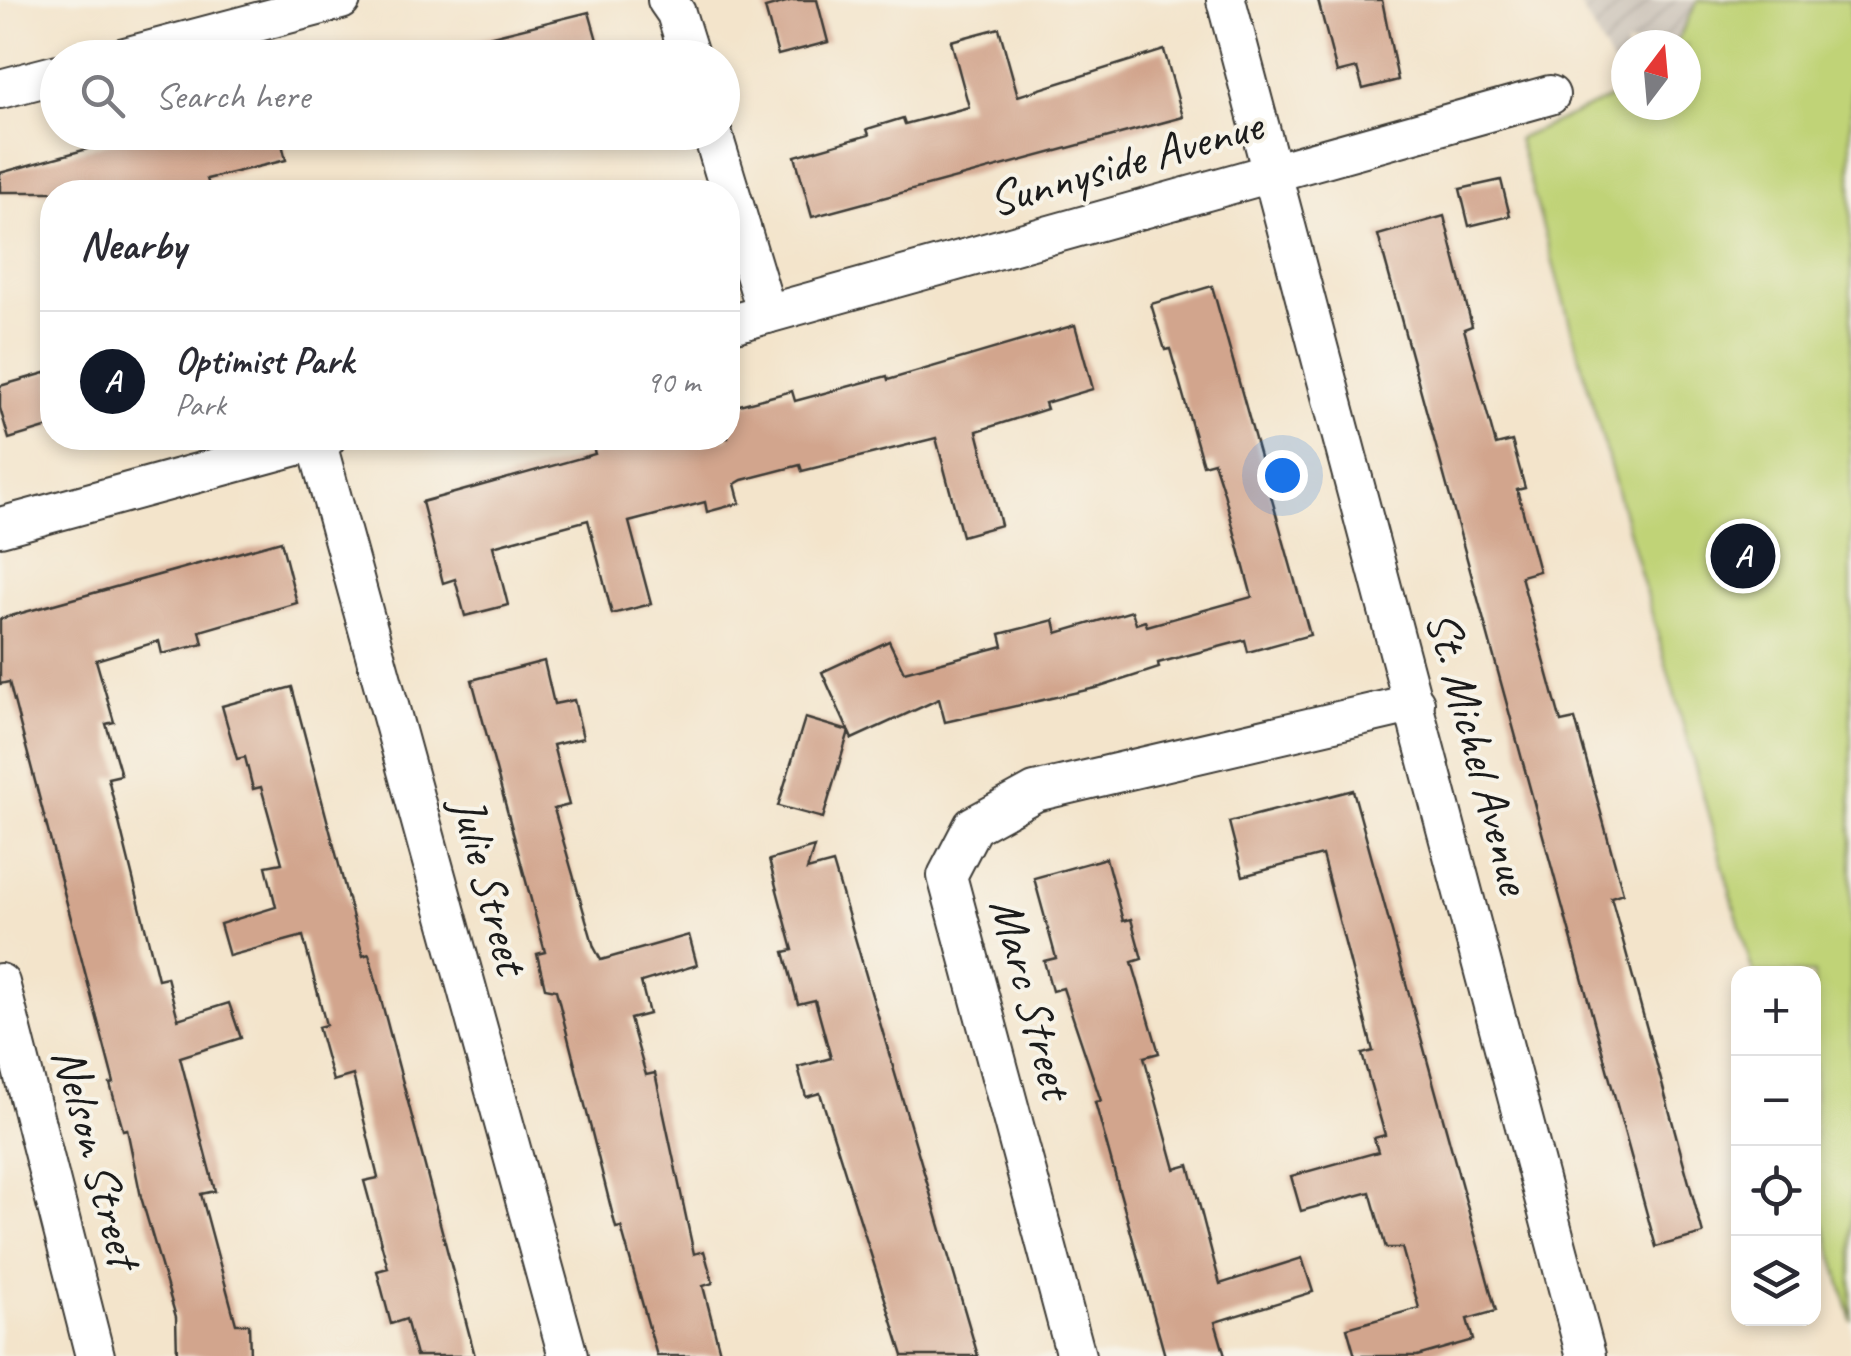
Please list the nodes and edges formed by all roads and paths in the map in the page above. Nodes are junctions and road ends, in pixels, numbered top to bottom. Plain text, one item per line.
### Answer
1 (341, 0) edge
2 (667, 0) edge
3 (1226, 0) edge
4 (189, 40) edge
5 (684, 40) edge
6 (40, 79) edge
7 (0, 89) edge
8 (1550, 95) dead end
9 (717, 150) edge
10 (1272, 174) junction
11 (726, 180) edge
12 (740, 226) edge
13 (766, 314) junction
14 (740, 322) edge
15 (281, 450) edge
16 (324, 450) edge
17 (0, 527) edge
18 (1416, 703) junction
19 (0, 983) edge
20 (95, 1356) edge
21 (568, 1356) edge
22 (1076, 1356) edge
23 (1586, 1356) edge

1 - 4 street
2 - 5 street
3 - 10 street, St. Michel Avenue
6 - 7 street
8 - 10 street, Sunnyside Avenue
9 - 11 street
10 - 13 street, Sunnyside Avenue
10 - 18 street, St. Michel Avenue
12 - 13 street
13 - 14 street, Sunnyside Avenue
15 - 17 street
16 - 21 street, Julie Street
18 - 22 street, Marc Street
18 - 23 street, St. Michel Avenue
19 - 20 street, Nelson Street

